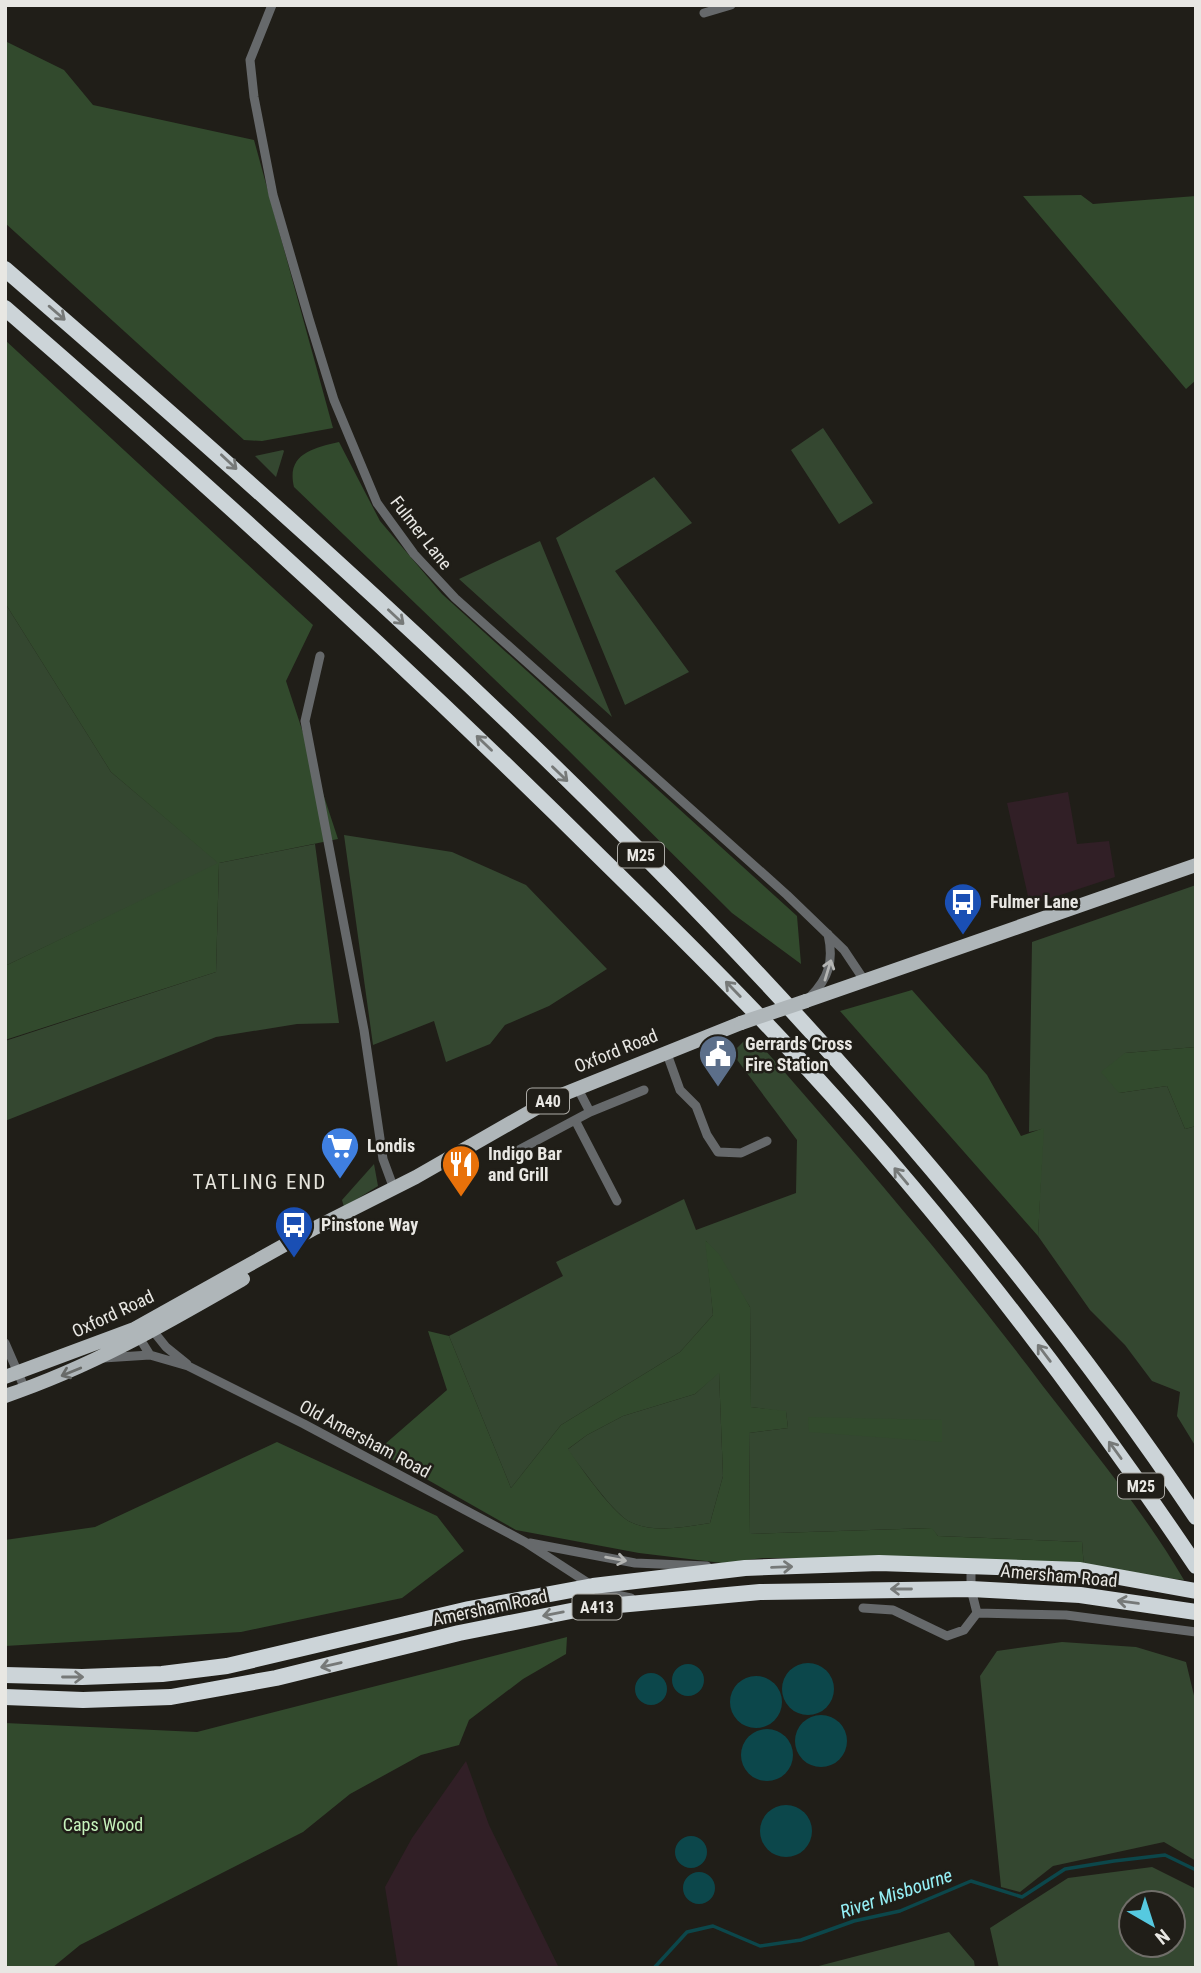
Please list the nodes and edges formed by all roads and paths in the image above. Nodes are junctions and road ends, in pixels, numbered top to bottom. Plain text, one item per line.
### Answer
1 (272, 5) edge
2 (731, 5) edge
3 (704, 13) dead end
4 (5, 269) edge
5 (5, 308) edge
6 (320, 656) dead end
7 (1196, 865) edge
8 (827, 933) junction
9 (864, 980) junction
10 (806, 1000) junction
11 (666, 1051) junction
12 (577, 1087) junction
13 (643, 1090) dead end
14 (590, 1112) junction
15 (575, 1120) junction
16 (767, 1141) dead end
17 (515, 1152) dead end
18 (394, 1189) junction
19 (617, 1201) dead end
20 (144, 1330) junction
21 (5, 1343) edge
22 (150, 1355) junction
23 (102, 1358) junction
24 (188, 1366) junction
25 (12, 1375) edge
26 (25, 1389) junction
27 (5, 1396) edge
28 (1196, 1517) edge
29 (525, 1542) junction
30 (971, 1565) junction
31 (1196, 1566) edge
32 (745, 1568) junction
33 (593, 1586) junction
34 (971, 1589) junction
35 (1196, 1591) edge
36 (654, 1601) junction
37 (863, 1608) dead end
38 (1196, 1612) edge
39 (978, 1613) junction
40 (1196, 1632) edge
41 (5, 1675) edge
42 (5, 1697) edge

1 - 8 street, Fulmer Lane
2 - 3 street
4 -> 28 highway, M25
31 -> 5 highway, M25
6 - 18 street
7 - 9 main road, Oxford Road / A40
8 - 9 street, Fulmer Lane
10 -> 8 street
9 - 10 main road, Oxford Road / A40
10 - 11 main road, Oxford Road / A40, bridge
11 - 12 main road, Oxford Road / A40
11 - 16 street
12 - 14 street
12 - 18 main road, Oxford Road / A40
13 - 14 street
14 - 15 street
15 - 17 street
15 - 19 street
18 - 20 main road, Oxford Road / A40
20 - 22 street
20 - 23 main road, A40
20 - 24 street, Old Amersham Road
20 - 25 main road, Oxford Road / A40
21 - 25 street
22 - 23 street, Old Amersham Road
22 - 24 street, Old Amersham Road
23 -> 26 main road, A40
24 - 29 street, Old Amersham Road
25 - 26 street
26 - 27 main road, A40
29 -> 32 street, Old Amersham Road
29 - 33 street, Old Amersham Road
32 -> 30 highway, A413
30 - 34 street
30 - 35 highway, A413
32 - 33 highway, A413
33 - 36 street, Old Amersham Road
41 -> 33 highway, A413
34 -> 36 highway, Amersham Road / A413
38 -> 34 highway, Amersham Road / A413
34 - 39 street
36 -> 42 highway, Amersham Road / A413
37 - 39 street
39 - 40 street

